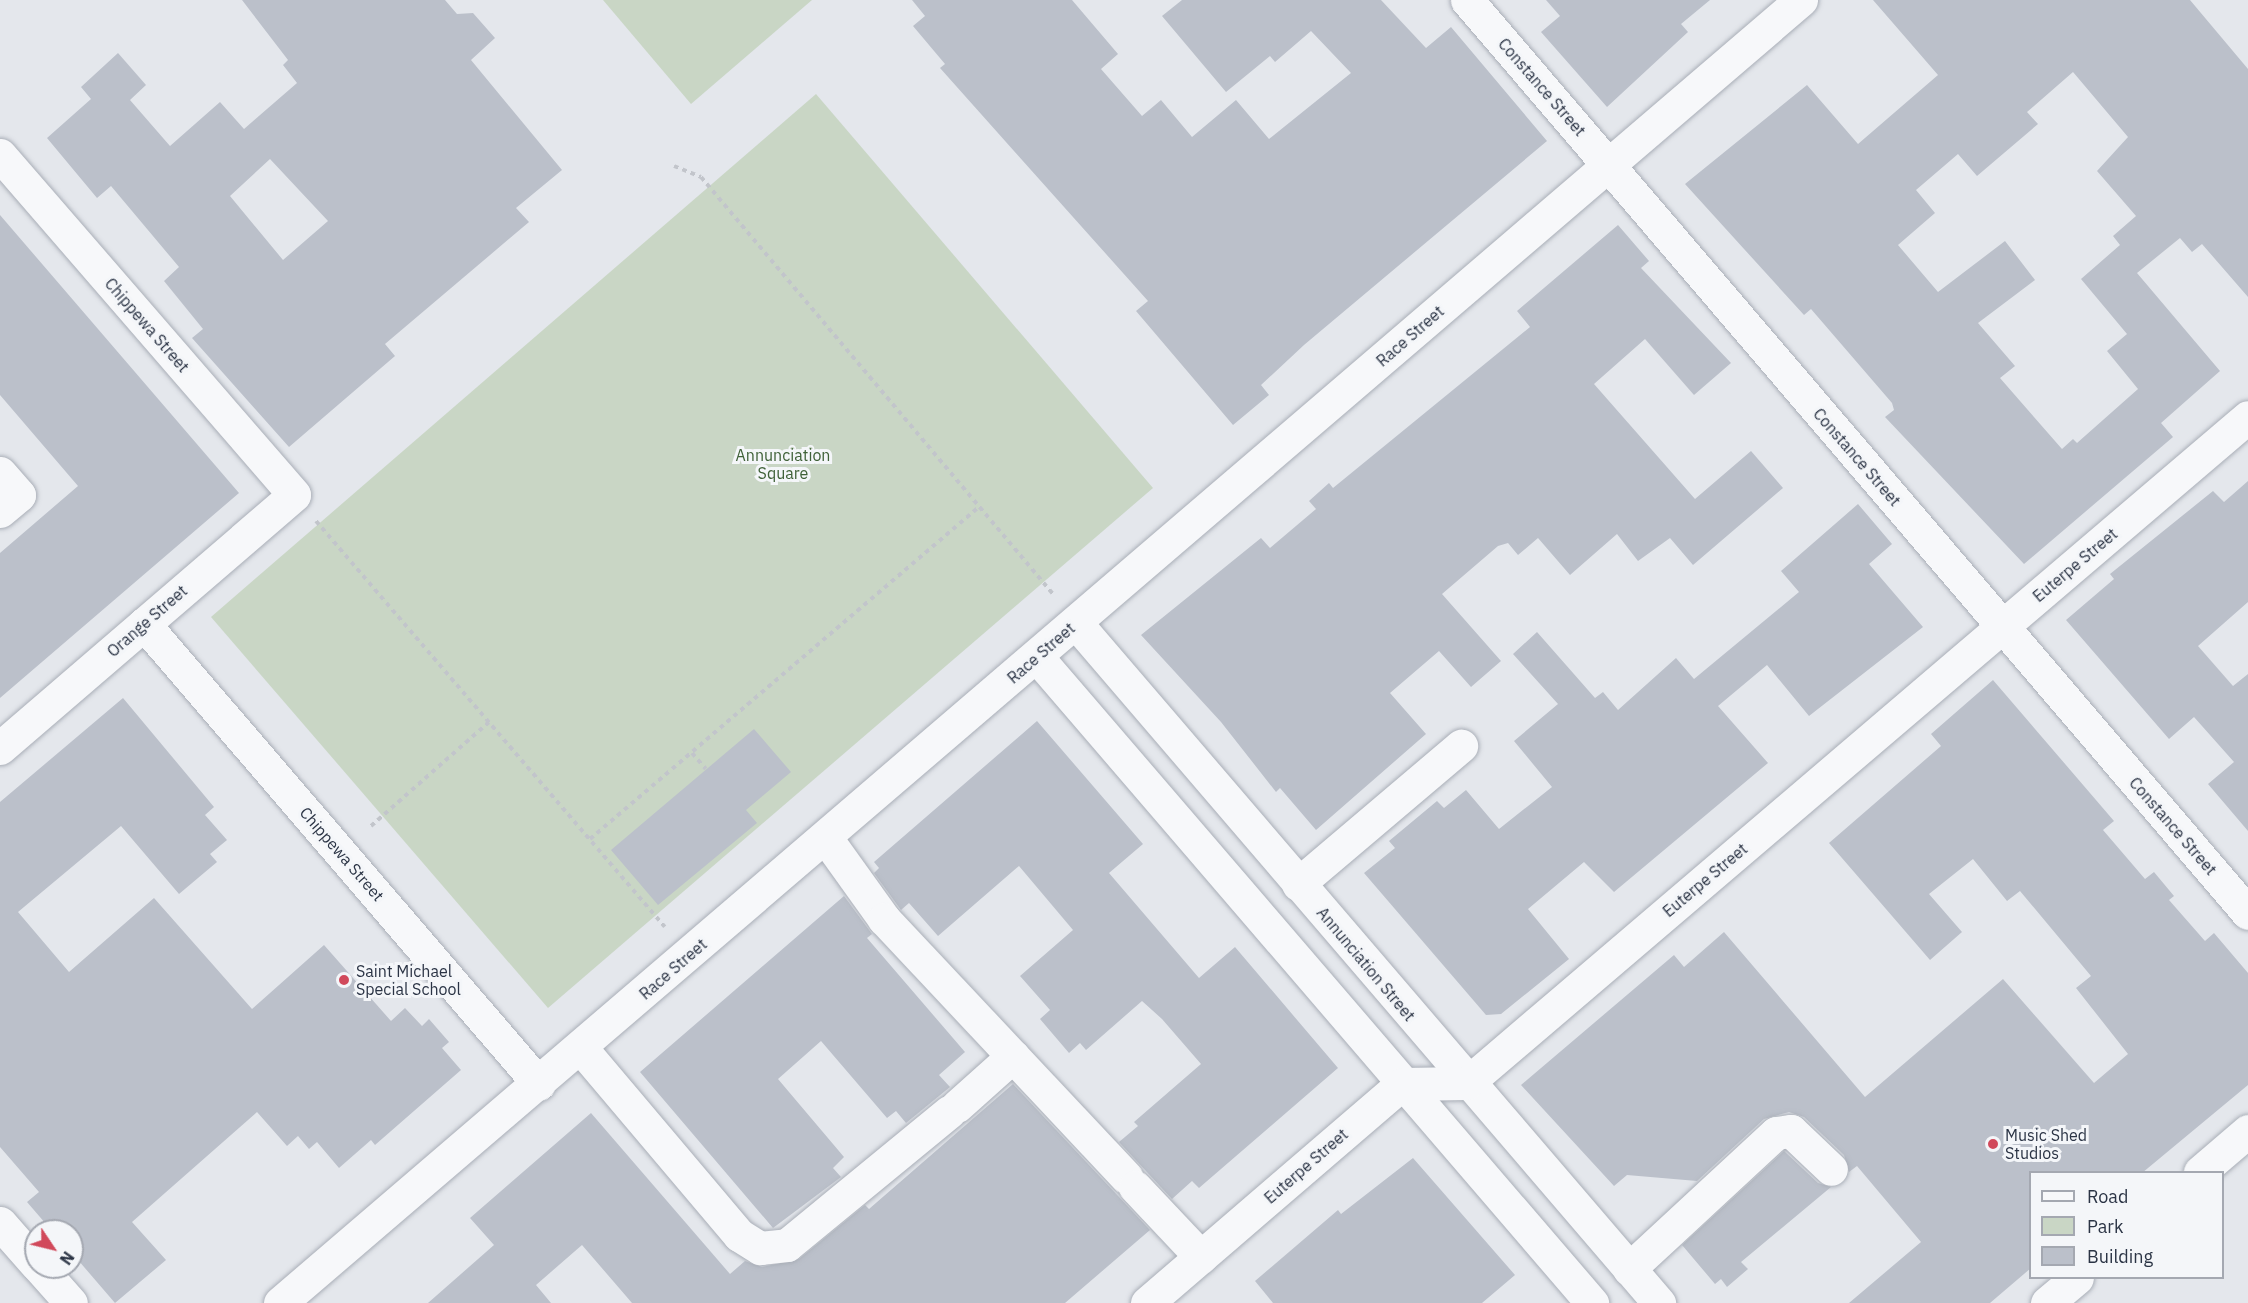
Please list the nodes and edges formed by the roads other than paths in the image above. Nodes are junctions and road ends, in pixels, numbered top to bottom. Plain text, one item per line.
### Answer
1 (1467, 0) edge
2 (1801, 0) edge
3 (0, 155) edge
4 (1608, 165) junction
5 (2248, 417) edge
6 (0, 473) edge
7 (294, 495) joint
8 (0, 511) edge
9 (1076, 623) junction
10 (144, 624) junction
11 (2002, 627) junction
12 (1037, 657) junction
13 (1461, 746) dead end
14 (0, 748) edge
15 (826, 838) junction
16 (1298, 884) junction
17 (2248, 914) edge
18 (581, 1048) junction
19 (1013, 1056) junction
20 (1467, 1083) junction
21 (540, 1084) junction
22 (1402, 1084) junction
23 (2248, 1131) edge
24 (1832, 1169) dead end
25 (2202, 1171) edge
26 (0, 1223) edge
27 (24, 1250) edge
28 (1201, 1257) junction
29 (1629, 1269) junction
30 (50, 1279) edge
31 (2076, 1279) edge
32 (71, 1303) edge
33 (280, 1303) edge
34 (1147, 1303) edge
35 (1592, 1303) edge
36 (1659, 1303) edge
37 (2048, 1303) edge

1 - 4 street, Constance Street
2 - 4 street, Race Street
3 - 7 street, Chippewa Street
4 - 9 street, Race Street
4 - 11 street, Constance Street
5 - 11 street, Euterpe Street
6 - 8 street
7 - 10 street, Orange Street
9 - 12 street, Race Street
9 - 16 street, Annunciation Street
10 - 14 street, Orange Street
10 - 21 street, Chippewa Street
11 - 17 street, Constance Street
11 - 20 street, Euterpe Street
12 - 15 street, Race Street
12 - 22 street
13 - 16 street
15 - 18 street, Race Street
15 - 19 street
16 - 20 street, Annunciation Street
18 - 19 street
18 - 21 street, Race Street
19 - 28 street
20 - 22 street
20 - 29 street, Annunciation Street
21 - 33 street, Race Street
22 - 28 street, Euterpe Street
22 - 35 street
23 - 25 street
24 - 29 street
26 - 27 street
28 - 34 street, Euterpe Street
29 - 36 street, Annunciation Street
30 - 32 street
31 - 37 street

